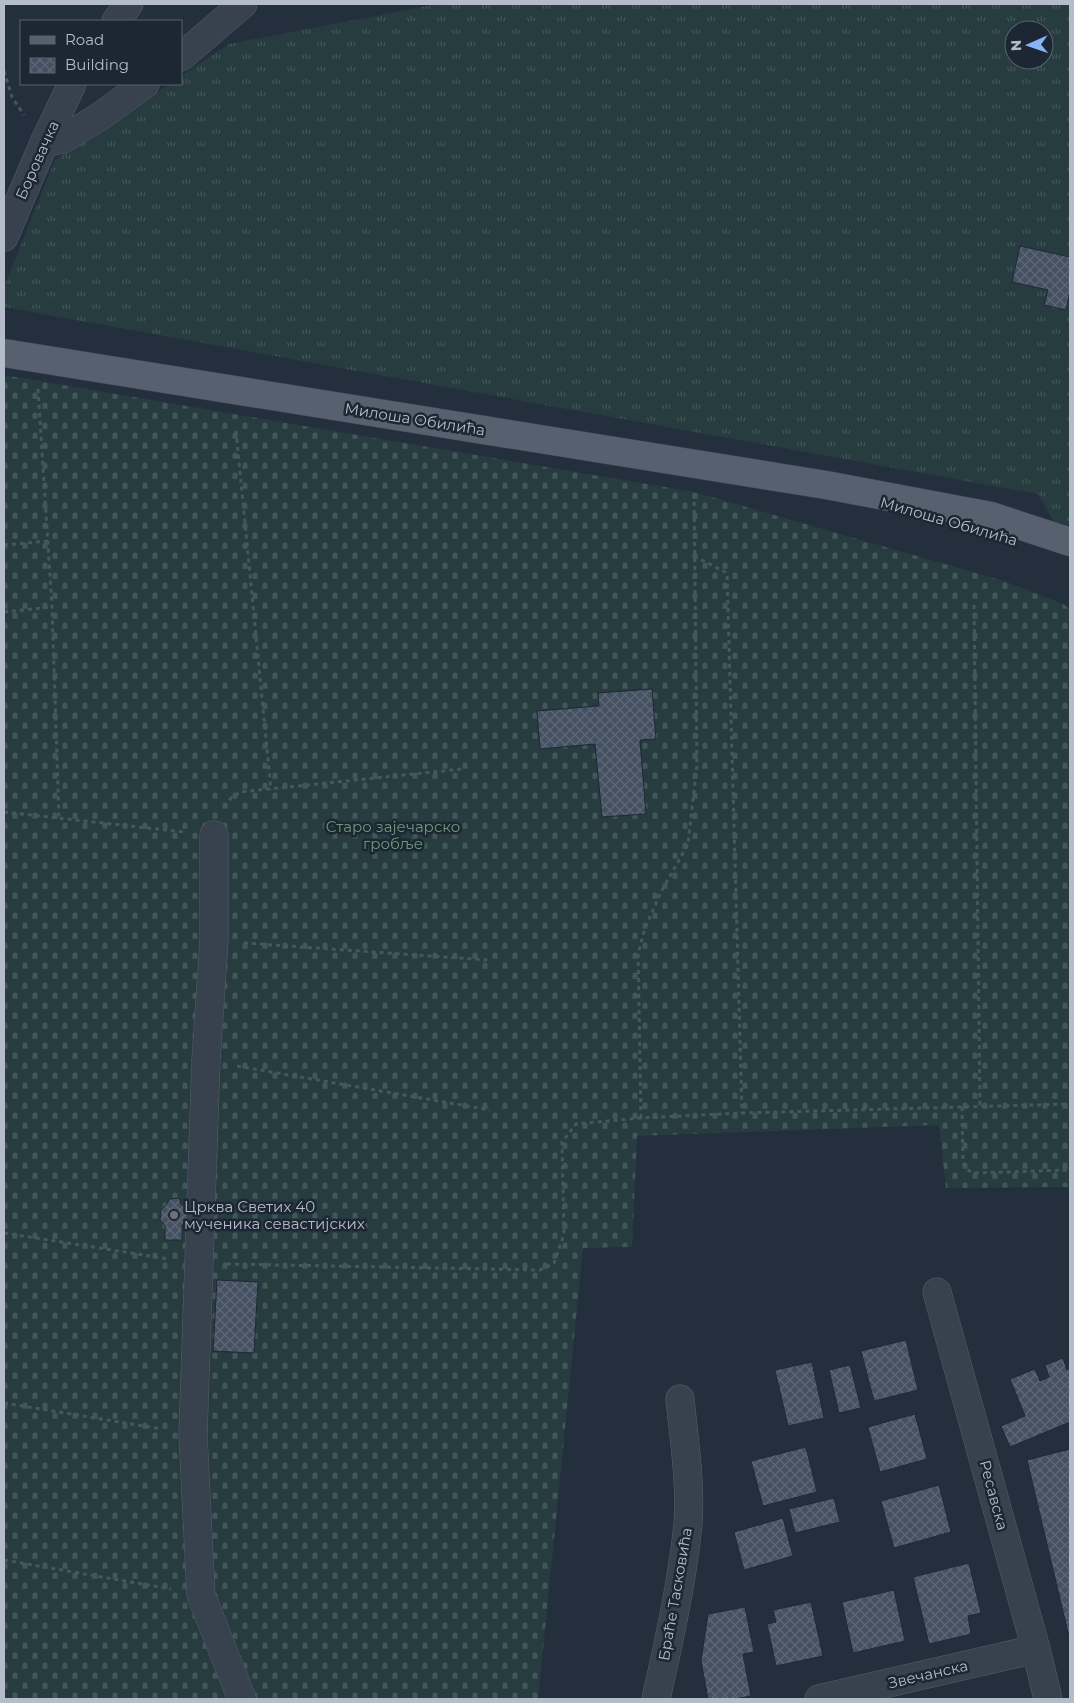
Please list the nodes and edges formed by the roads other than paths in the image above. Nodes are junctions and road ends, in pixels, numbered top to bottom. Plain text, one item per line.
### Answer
1 (129, 4) edge
2 (243, 4) edge
3 (117, 20) edge
4 (182, 56) edge
5 (72, 85) edge
6 (143, 85) edge
7 (44, 143) junction
8 (4, 236) edge
9 (4, 353) edge
10 (826, 485) junction
11 (1070, 542) edge
12 (1070, 561) edge
13 (214, 835) road end
14 (937, 1292) dead end
15 (680, 1399) dead end
16 (1036, 1649) junction
17 (242, 1699) edge
18 (656, 1699) edge
19 (819, 1699) edge
20 (1048, 1699) edge

1 - 3 street
2 - 4 street
5 - 7 street, Боровачка
6 - 7 street
7 - 8 street, Боровачка
9 - 10 main road, Милоша Обилића
10 - 11 main road, Милоша Обилића
10 - 12 main road, Милоша Обилића
13 - 17 street
14 - 16 street, Ресавска
15 - 18 street, Браће Тасковића
16 - 19 street, Звечанска
16 - 20 street, Ресавска

